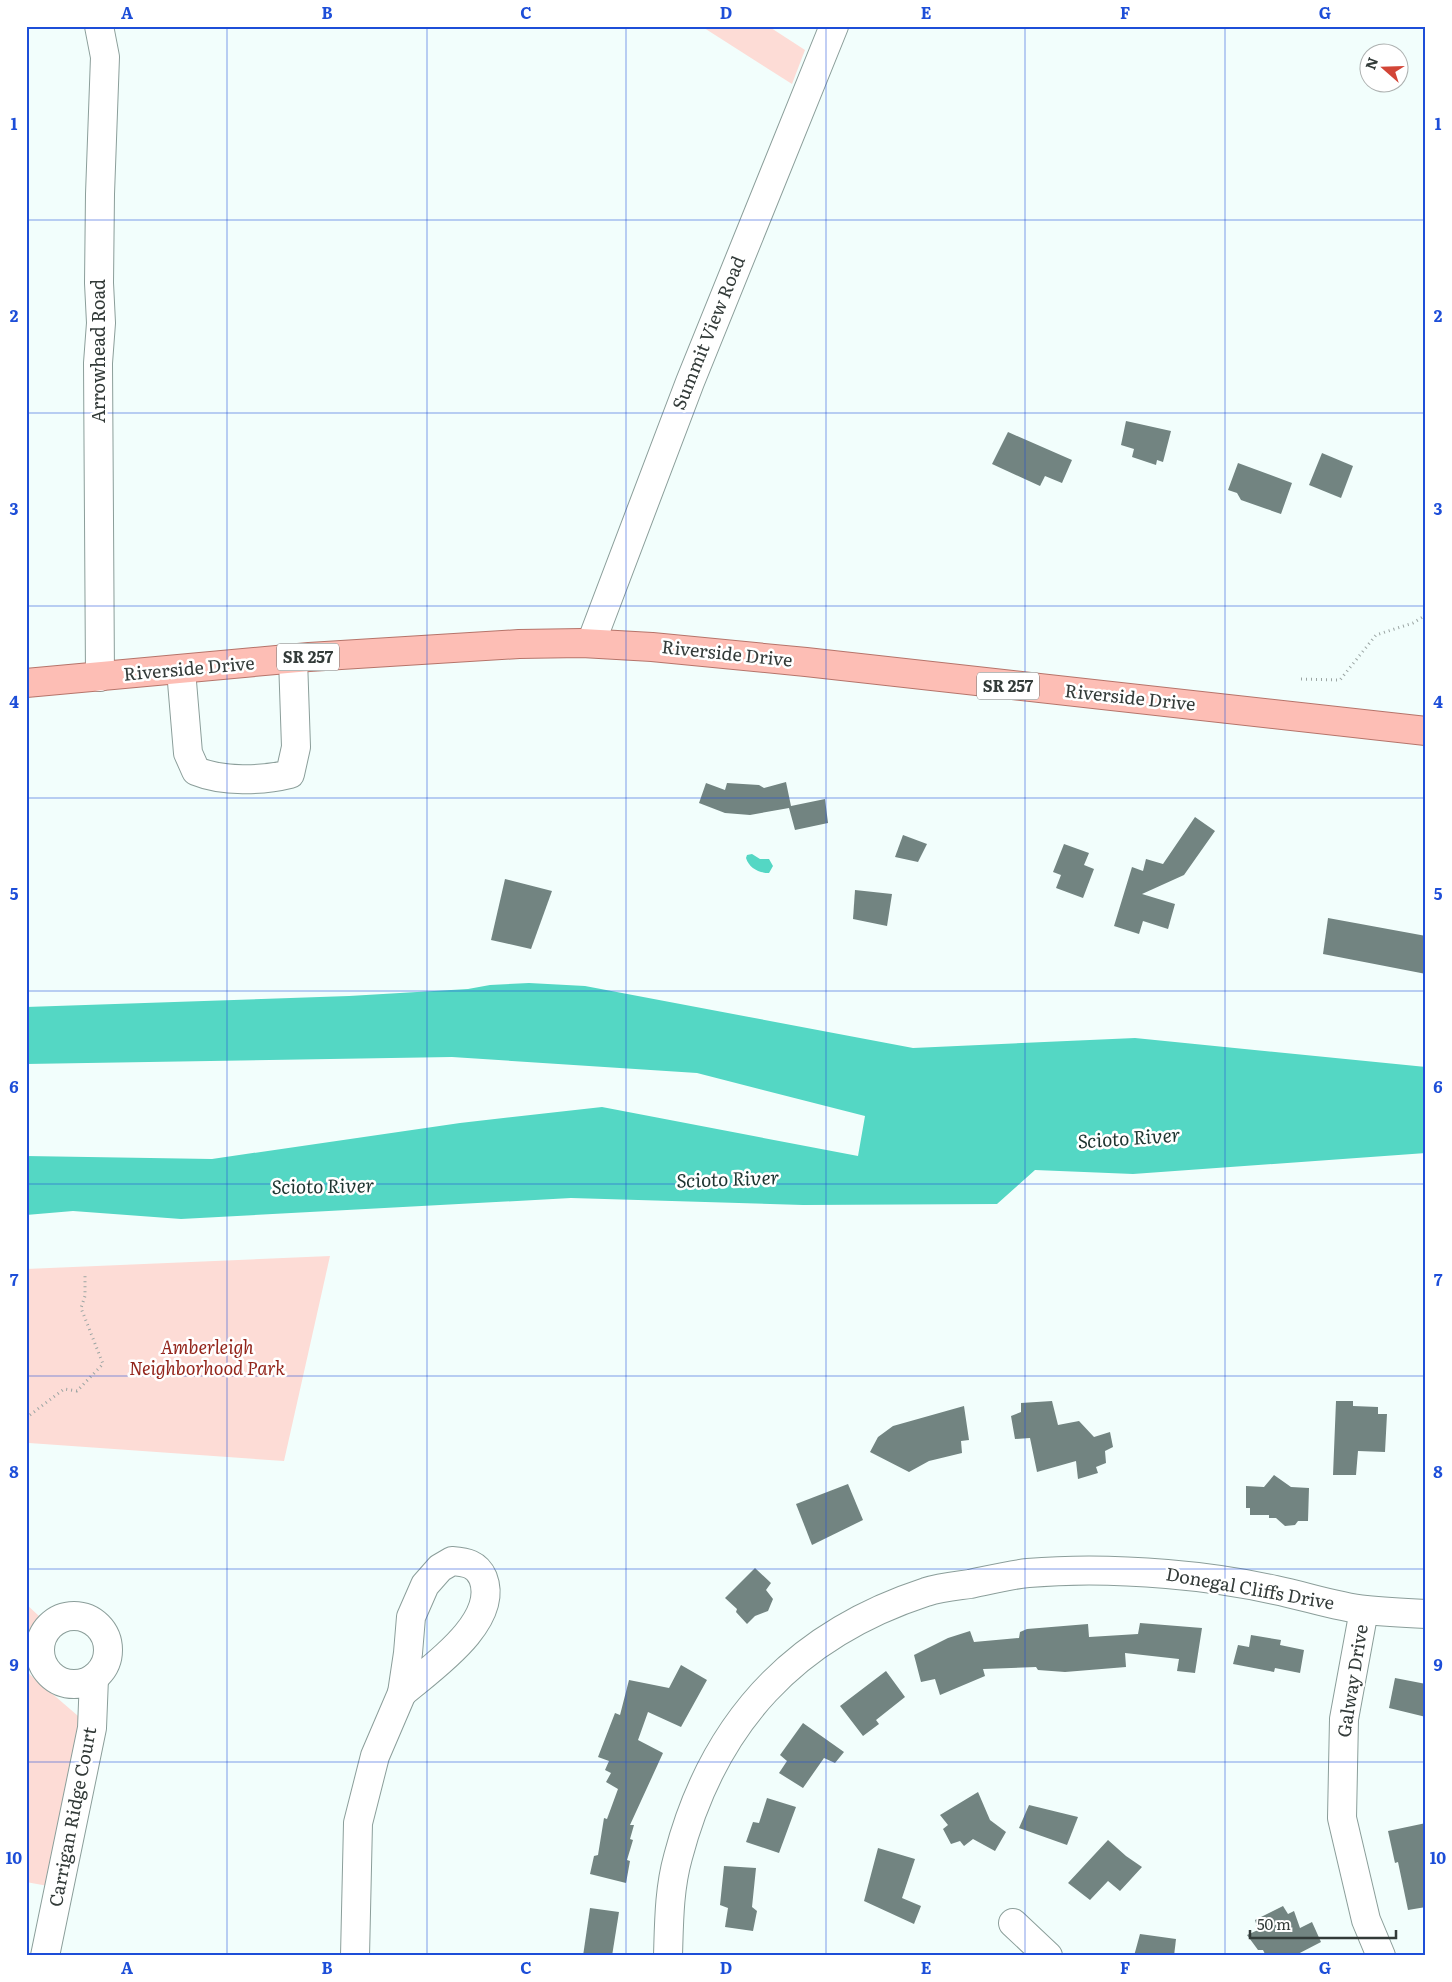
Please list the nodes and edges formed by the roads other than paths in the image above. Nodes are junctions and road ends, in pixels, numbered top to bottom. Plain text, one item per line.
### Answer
1 (99, 26) edge
2 (834, 26) edge
3 (591, 643) junction
4 (293, 659) junction
5 (181, 670) junction
6 (100, 677) junction
7 (26, 683) edge
8 (1426, 731) edge
9 (1364, 1610) junction
10 (1426, 1614) edge
11 (33, 1648) edge
12 (94, 1678) junction
13 (402, 1694) dead end
14 (1013, 1923) dead end
15 (45, 1956) edge
16 (355, 1956) edge
17 (668, 1956) edge
18 (1048, 1956) edge
19 (1381, 1956) edge

1 - 6 street, Arrowhead Road
2 - 3 street, Summit View Road
3 - 4 main road, Riverside Drive / SR 257
3 - 8 main road, Riverside Drive / SR 257
4 - 5 main road, Riverside Drive / SR 257
4 - 5 street
5 - 6 main road, Riverside Drive / SR 257
6 - 7 main road, Riverside Drive / SR 257
9 - 10 street, Donegal Cliffs Drive
9 - 17 street, Donegal Cliffs Drive
9 - 19 street, Galway Drive
11 - 12 street, Carrigan Ridge Court
11 - 12 street, Carrigan Ridge Court
12 - 15 street, Carrigan Ridge Court
13 - 16 street
14 - 18 street

